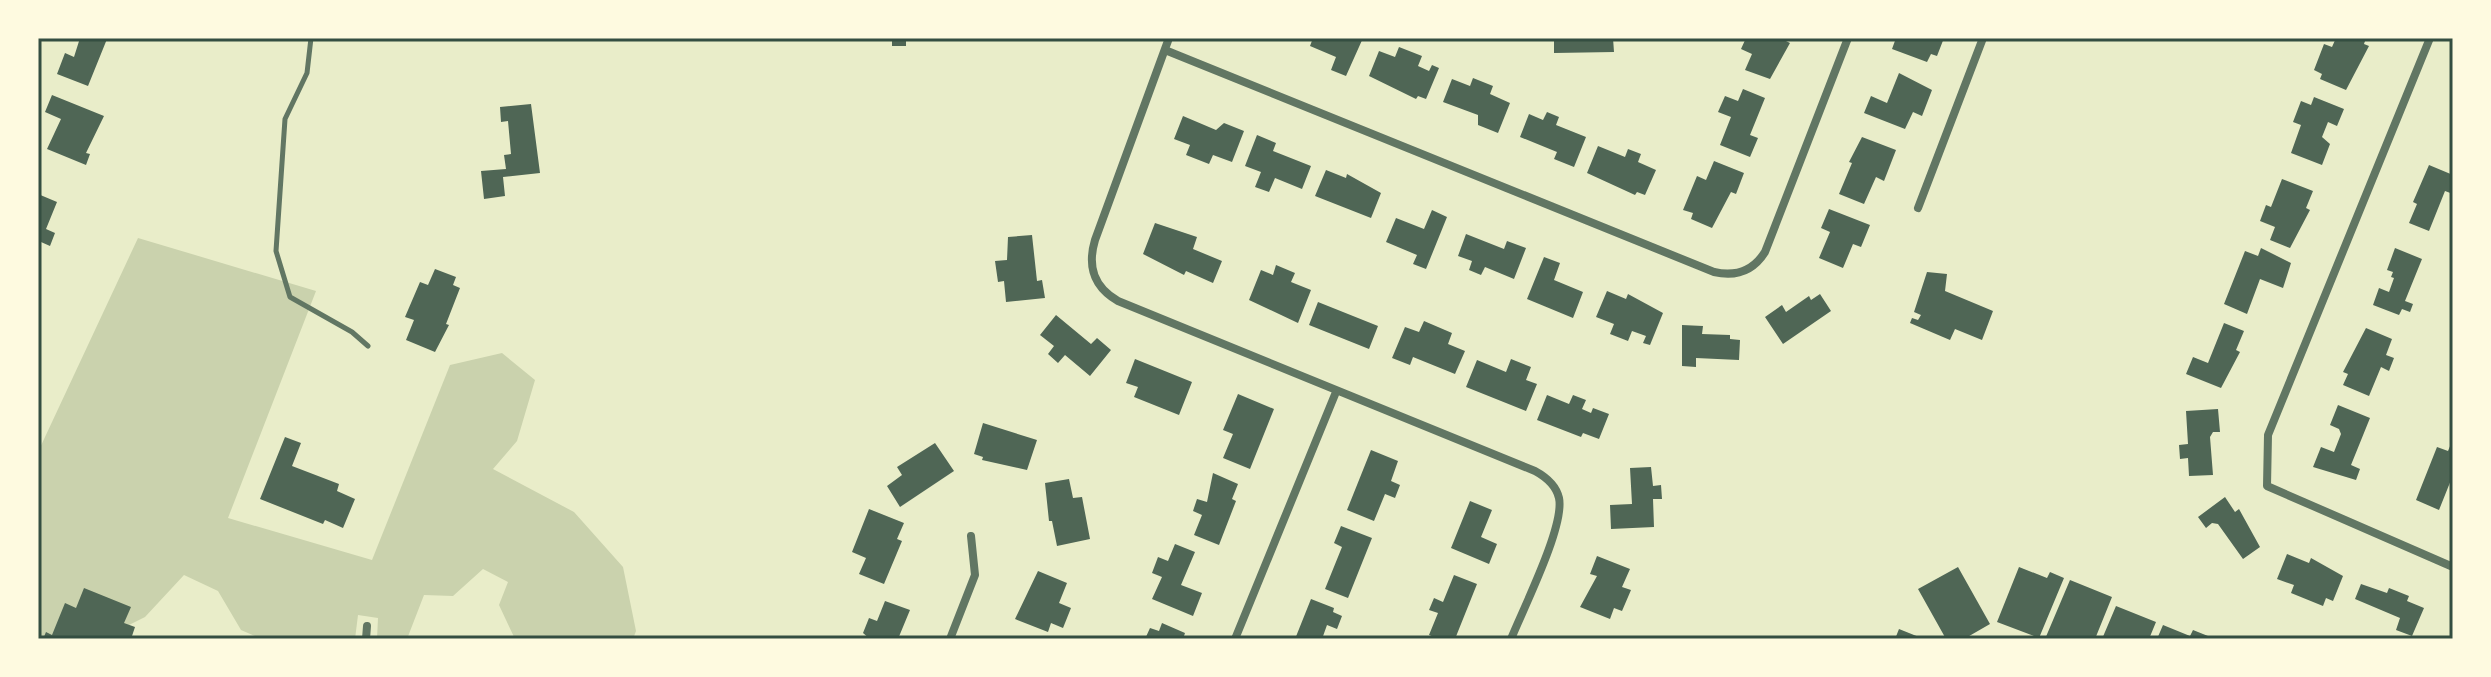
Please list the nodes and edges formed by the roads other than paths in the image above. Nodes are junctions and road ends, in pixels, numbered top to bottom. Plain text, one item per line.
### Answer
1 (311, 38) edge
2 (1169, 38) edge
3 (1848, 38) edge
4 (1983, 38) edge
5 (2430, 38) edge
6 (1165, 50) junction
7 (1918, 208) dead end
8 (368, 346) dead end
9 (1336, 392) junction
10 (971, 536) dead end
11 (2453, 567) edge
12 (367, 626) dead end
13 (366, 639) edge
14 (950, 639) edge
15 (1235, 639) edge
16 (1511, 639) edge

1 - 8 lane
2 - 6 street
3 - 6 street
4 - 7 street
5 - 11 street
6 - 9 street
9 - 15 street
9 - 16 street
10 - 14 street
12 - 13 street

